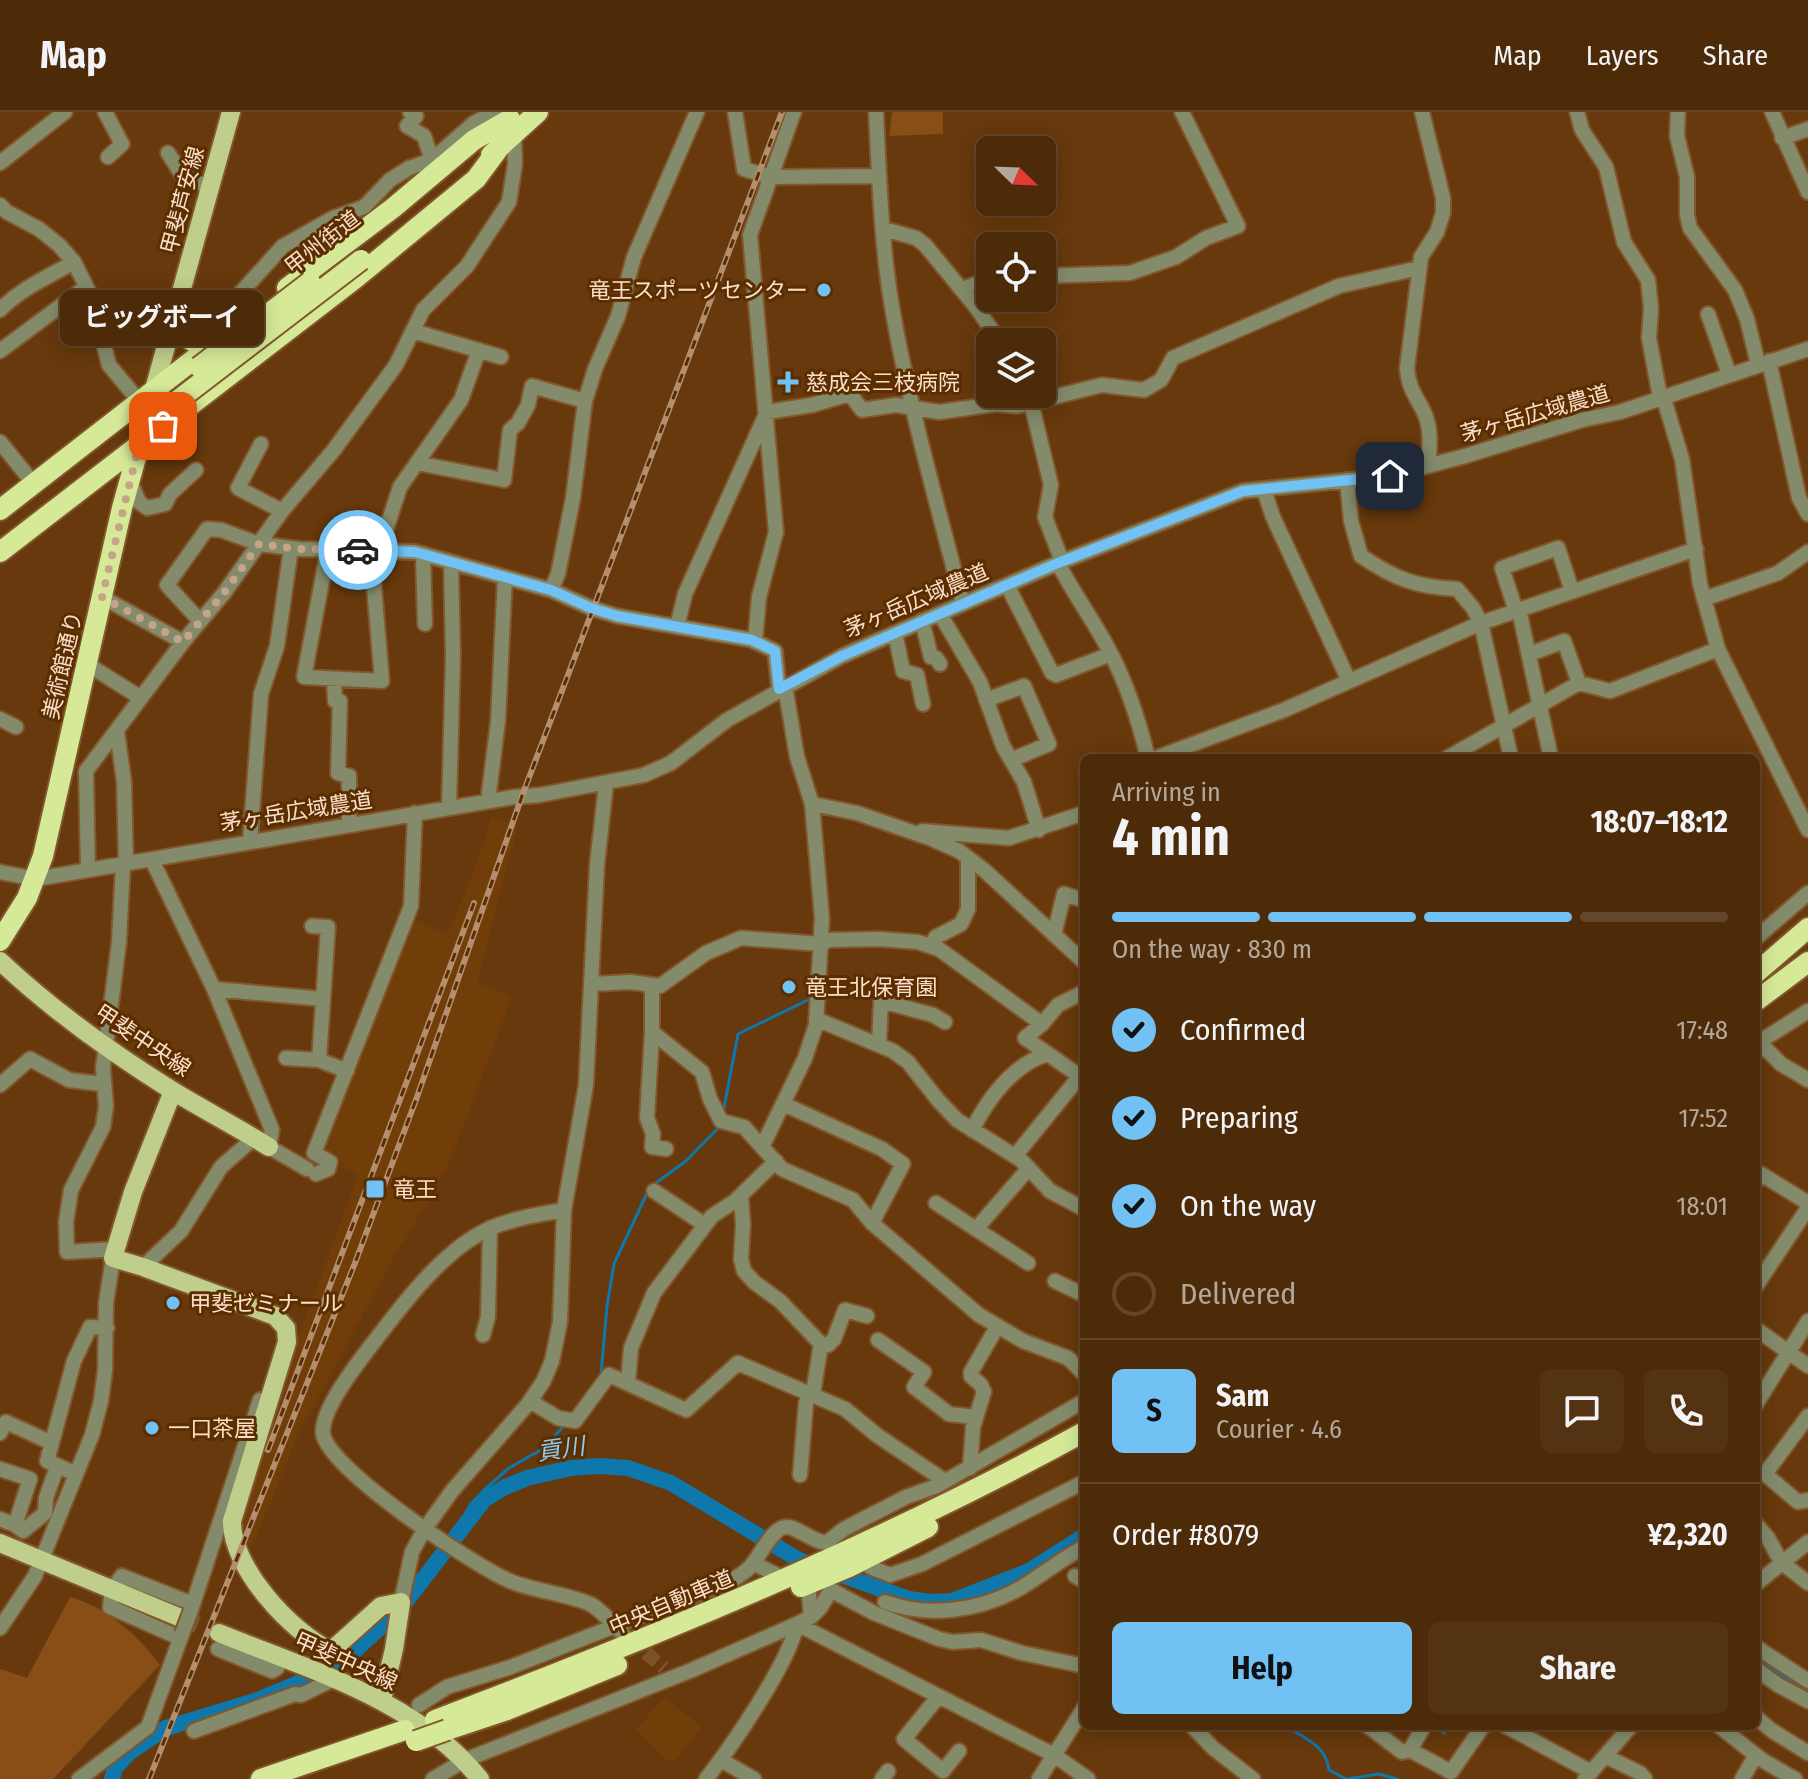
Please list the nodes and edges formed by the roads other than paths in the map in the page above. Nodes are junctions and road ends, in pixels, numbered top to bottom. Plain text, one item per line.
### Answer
1 (65, 112) edge
2 (105, 112) edge
3 (231, 112) edge
4 (538, 112) edge
5 (697, 112) edge
6 (735, 112) edge
7 (794, 112) edge
8 (876, 112) edge
9 (1182, 112) edge
10 (1422, 112) edge
11 (1577, 112) edge
12 (1678, 112) edge
13 (1772, 112) edge
14 (415, 113) edge
15 (507, 125) edge
16 (1808, 129) edge
17 (1782, 138) junction
18 (168, 153) dead end
19 (108, 157) dead end
20 (432, 160) junction
21 (0, 163) edge
22 (879, 176) junction
23 (770, 177) junction
24 (211, 187) junction
25 (379, 191) junction
26 (1808, 192) edge
27 (0, 205) edge
28 (393, 208) junction
29 (884, 229) junction
30 (358, 255) junction
31 (74, 262) junction
32 (1419, 268) junction
33 (1056, 276) edge
34 (976, 284) edge
35 (86, 287) junction
36 (962, 289) junction
37 (182, 292) junction
38 (0, 310) edge
39 (1708, 314) dead end
40 (174, 318) junction
41 (990, 328) edge
42 (413, 331) junction
43 (216, 342) junction
44 (1808, 349) edge
45 (479, 350) junction
46 (0, 351) edge
47 (501, 357) dead end
48 (1764, 362) junction
49 (1729, 374) junction
50 (1056, 394) edge
51 (1661, 396) junction
52 (146, 398) junction
53 (585, 401) junction
54 (912, 407) junction
55 (976, 407) edge
56 (1033, 408) edge
57 (767, 412) junction
58 (0, 442) edge
59 (261, 444) dead end
60 (139, 445) junction
61 (417, 463) junction
62 (1428, 466) junction
63 (196, 470) dead end
64 (1347, 480) junction
65 (93, 481) junction
66 (130, 481) junction
67 (34, 484) junction
68 (1264, 490) junction
69 (122, 508) junction
70 (0, 510) edge
71 (282, 511) junction
72 (1808, 514) edge
73 (0, 521) edge
74 (0, 537) edge
75 (259, 544) junction
76 (291, 548) junction
77 (328, 549) junction
78 (1696, 549) junction
79 (375, 551) junction
80 (0, 552) edge
81 (1808, 552) edge
82 (423, 554) junction
83 (1060, 562) junction
84 (451, 563) junction
85 (505, 577) junction
86 (1007, 585) junction
87 (551, 590) junction
88 (1572, 591) junction
89 (102, 597) junction
90 (1704, 599) junction
91 (963, 604) junction
92 (1517, 610) junction
93 (940, 614) junction
94 (200, 621) junction
95 (922, 621) junction
96 (1481, 623) junction
97 (425, 624) dead end
98 (677, 627) junction
99 (895, 633) junction
100 (183, 642) junction
101 (755, 642) junction
102 (1718, 649) junction
103 (1111, 654) junction
104 (1530, 654) junction
105 (87, 664) junction
106 (940, 664) dead end
107 (334, 679) junction
108 (1349, 681) junction
109 (1579, 683) junction
110 (782, 688) junction
111 (141, 698) junction
112 (986, 700) junction
113 (923, 704) dead end
114 (1539, 707) junction
115 (0, 719) edge
116 (16, 727) dead end
117 (1503, 728) junction
118 (117, 731) junction
119 (1147, 754) edge
120 (1167, 754) edge
121 (1454, 754) edge
122 (1510, 754) edge
123 (1550, 754) edge
124 (1011, 760) junction
125 (63, 769) junction
126 (86, 771) junction
127 (606, 784) junction
128 (488, 801) junction
129 (812, 804) junction
130 (449, 808) junction
131 (415, 813) junction
132 (1080, 815) edge
133 (349, 825) junction
134 (910, 830) junction
135 (1039, 830) junction
136 (1808, 830) edge
137 (250, 841) junction
138 (968, 859) junction
139 (152, 860) junction
140 (124, 864) junction
141 (88, 870) junction
142 (0, 872) edge
143 (36, 879) junction
144 (1808, 893) edge
145 (1080, 899) edge
146 (312, 926) dead end
147 (1808, 928) edge
148 (1054, 935) junction
149 (1760, 935) edge
150 (0, 941) edge
151 (821, 944) junction
152 (1808, 944) edge
153 (930, 946) junction
154 (1080, 958) edge
155 (0, 961) edge
156 (1808, 962) edge
157 (1760, 970) edge
158 (1808, 974) edge
159 (1760, 980) edge
160 (593, 984) junction
161 (652, 987) junction
162 (214, 989) junction
163 (1080, 994) edge
164 (1760, 998) edge
165 (323, 999) junction
166 (1760, 1006) edge
167 (1808, 1011) edge
168 (816, 1019) junction
169 (945, 1022) dead end
170 (1042, 1024) junction
171 (652, 1032) junction
172 (1760, 1040) edge
173 (879, 1045) junction
174 (1760, 1045) edge
175 (105, 1046) junction
176 (1047, 1054) junction
177 (286, 1058) dead end
178 (319, 1060) junction
179 (347, 1071) junction
180 (1080, 1077) edge
181 (1080, 1080) edge
182 (1808, 1080) edge
183 (103, 1084) junction
184 (0, 1085) edge
185 (173, 1091) junction
186 (782, 1107) junction
187 (972, 1130) junction
188 (261, 1142) junction
189 (763, 1145) junction
190 (666, 1149) dead end
191 (1015, 1156) junction
192 (776, 1161) junction
193 (1029, 1168) junction
194 (1760, 1176) edge
195 (654, 1191) dead end
196 (741, 1195) junction
197 (936, 1203) dead end
198 (1808, 1206) edge
199 (1080, 1207) edge
200 (564, 1210) junction
201 (872, 1223) junction
202 (705, 1225) junction
203 (490, 1228) junction
204 (976, 1229) junction
205 (114, 1254) junction
206 (1028, 1263) dead end
207 (143, 1267) junction
208 (1760, 1276) edge
209 (1055, 1281) dead end
210 (1080, 1293) edge
211 (867, 1316) dead end
212 (1808, 1321) edge
213 (997, 1327) junction
214 (107, 1328) junction
215 (1760, 1332) edge
216 (483, 1335) dead end
217 (878, 1340) dead end
218 (821, 1344) junction
219 (1789, 1353) junction
220 (1808, 1366) edge
221 (1080, 1370) edge
222 (628, 1383) junction
223 (812, 1393) junction
224 (1760, 1398) edge
225 (530, 1401) junction
226 (268, 1402) junction
227 (1080, 1403) edge
228 (1808, 1416) edge
229 (976, 1417) junction
230 (0, 1433) edge
231 (1080, 1434) edge
232 (52, 1443) junction
233 (1080, 1448) edge
234 (57, 1467) junction
235 (970, 1468) junction
236 (0, 1469) edge
237 (76, 1474) junction
238 (800, 1475) dead end
239 (945, 1481) junction
240 (1080, 1484) edge
241 (1808, 1500) edge
242 (0, 1519) edge
243 (15, 1525) junction
244 (1760, 1529) edge
245 (424, 1530) junction
246 (1808, 1542) edge
247 (0, 1543) edge
248 (1080, 1549) edge
249 (837, 1554) junction
250 (41, 1560) junction
251 (1781, 1562) junction
252 (753, 1563) junction
253 (870, 1567) dead end
254 (1760, 1580) edge
255 (796, 1583) junction
256 (1808, 1583) edge
257 (401, 1602) junction
258 (885, 1602) dead end
259 (903, 1618) junction
260 (804, 1620) junction
261 (186, 1621) junction
262 (0, 1628) edge
263 (619, 1630) junction
264 (218, 1641) tunnel mouth
265 (1760, 1650) edge
266 (1080, 1665) edge
267 (1760, 1672) edge
268 (332, 1680) junction
269 (1808, 1681) edge
270 (938, 1697) junction
271 (382, 1700) junction
272 (1808, 1701) edge
273 (419, 1705) dead end
274 (1080, 1714) edge
275 (1760, 1720) edge
276 (1196, 1730) edge
277 (1373, 1730) edge
278 (1422, 1730) edge
279 (1480, 1730) edge
280 (1516, 1730) edge
281 (1628, 1730) edge
282 (1726, 1730) edge
283 (194, 1731) dead end
284 (410, 1735) junction
285 (1410, 1750) junction
286 (959, 1751) dead end
287 (1808, 1753) edge
288 (1054, 1755) junction
289 (1756, 1755) junction
290 (1605, 1756) junction
291 (465, 1760) junction
292 (721, 1760) junction
293 (1588, 1775) edge
294 (1244, 1776) edge
295 (79, 1779) edge
296 (261, 1779) edge
297 (303, 1779) edge
298 (433, 1779) edge
299 (480, 1779) edge
300 (706, 1779) edge
301 (754, 1779) edge
302 (1039, 1779) edge
303 (1088, 1779) edge
304 (1645, 1779) edge
305 (1742, 1779) edge
306 (1795, 1779) edge

1 - 21 street
2 - 19 street
3 - 24 main road, 甲斐芦安線
4 - 15 highway, 甲州街道
5 - 53 street
6 - 23 street
7 - 23 street
8 - 22 street
9 - 33 street
10 - 32 street
11 - 51 street
12 - 48 street
13 - 17 street
14 - 20 street
15 - 20 street
15 - 28 highway
15 - 30 highway, 甲州街道
15 - 30 highway, 甲州街道
15 - 42 street
15 - 60 highway, 甲州街道
16 - 17 street
17 - 26 street
18 - 24 street
20 - 25 street
22 - 23 street
22 - 29 street
23 - 57 street
24 - 37 main road, 甲斐芦安線
25 - 28 street
25 - 37 street
27 - 31 street
28 - 43 highway
29 - 36 street
29 - 54 street
30 - 73 highway, 甲州街道, bridge
30 - 74 highway, 甲州街道, bridge
31 - 35 street
31 - 38 street
32 - 50 street
32 - 62 street
34 - 36 street
35 - 46 street
35 - 52 street
36 - 41 street
37 - 40 main road, 甲斐芦安線
39 - 49 street
40 - 43 highway
40 - 52 main road, 甲斐芦安線
42 - 45 street
42 - 71 street
43 - 52 highway
44 - 48 street, 茅ヶ岳広域農道
45 - 47 street
45 - 61 street
48 - 49 street, 茅ヶ岳広域農道
48 - 72 street
49 - 51 street, 茅ヶ岳広域農道
51 - 62 street, 茅ヶ岳広域農道
51 - 78 street
52 - 60 highway, 美術館通り
52 - 67 highway
53 - 61 street
53 - 87 street
54 - 55 street
54 - 57 street
54 - 91 street
56 - 83 street
57 - 98 street
57 - 101 street
58 - 67 street
59 - 71 street
60 - 65 highway, 甲州街道
60 - 66 highway, 美術館通り
61 - 79 street
62 - 64 street, 茅ヶ岳広域農道
63 - 66 street
64 - 68 street, 茅ヶ岳広域農道
64 - 96 street
65 - 69 highway
65 - 80 highway, 甲州街道
66 - 69 highway, 美術館通り
67 - 70 highway
68 - 83 street, 茅ヶ岳広域農道
68 - 108 street
69 - 89 highway, 美術館通り
71 - 75 street
75 - 76 street
75 - 94 street
75 - 94 street
76 - 77 street
76 - 137 street
77 - 79 street
77 - 107 street
78 - 88 street
78 - 90 street
79 - 82 street
79 - 107 street
81 - 90 street
82 - 84 street
82 - 97 street
83 - 86 street, 茅ヶ岳広域農道
83 - 103 street
84 - 85 street
84 - 130 street
85 - 87 street
85 - 128 street
86 - 91 street, 茅ヶ岳広域農道
86 - 103 street
87 - 98 street
88 - 92 street
88 - 92 street
89 - 100 street
89 - 105 highway, 美術館通り
90 - 102 street
91 - 93 street, 茅ヶ岳広域農道
92 - 96 street
92 - 104 street
93 - 95 street, 茅ヶ岳広域農道
93 - 112 street
94 - 100 street
95 - 99 street, 茅ヶ岳広域農道
95 - 106 street
96 - 108 street
96 - 117 street
98 - 101 street
99 - 110 street, 茅ヶ岳広域農道
99 - 113 street
100 - 111 street
101 - 110 street
102 - 109 street
102 - 136 street
103 - 119 street
104 - 109 street
104 - 114 street
105 - 111 street
105 - 125 highway, 美術館通り
107 - 133 street
108 - 120 street
109 - 114 street
110 - 127 street, 茅ヶ岳広域農道
110 - 129 street
111 - 118 street
112 - 124 street
112 - 124 street
114 - 117 street
114 - 123 street
115 - 116 street
117 - 121 street
117 - 122 street
118 - 126 street
118 - 140 street
124 - 135 street
125 - 126 street
125 - 143 highway, 美術館通り
126 - 141 street
127 - 128 street, 茅ヶ岳広域農道
127 - 160 street
128 - 130 street, 茅ヶ岳広域農道
129 - 134 street
129 - 151 street
130 - 131 street, 茅ヶ岳広域農道
131 - 133 street, 茅ヶ岳広域農道
131 - 179 street
132 - 135 street
133 - 137 street, 茅ヶ岳広域農道
134 - 135 street
134 - 138 street
137 - 139 street, 茅ヶ岳広域農道
138 - 148 street
138 - 153 street
139 - 140 street, 茅ヶ岳広域農道
139 - 162 street
140 - 141 street, 茅ヶ岳広域農道
140 - 175 street
141 - 143 street, 茅ヶ岳広域農道
142 - 143 street, 茅ヶ岳広域農道
143 - 150 highway, 美術館通り
144 - 149 street
145 - 148 street
146 - 165 street
147 - 157 highway
148 - 154 street
151 - 153 street
151 - 161 street
151 - 168 street
152 - 159 highway
153 - 170 street
155 - 175 main road, 甲斐中央線
156 - 164 highway
158 - 166 highway
160 - 161 street
160 - 200 street
161 - 171 street
162 - 165 street
162 - 188 street
163 - 170 street
165 - 178 street
167 - 172 street
168 - 173 street
168 - 186 street
169 - 173 street
170 - 176 street
171 - 189 street
171 - 190 street
173 - 187 street
174 - 182 street
175 - 183 street
175 - 185 main road, 甲斐中央線
176 - 180 street
176 - 187 street
177 - 178 street
178 - 179 street
179 - 188 street
181 - 191 street
183 - 184 street
183 - 205 street
185 - 188 main road, 甲斐中央線
185 - 205 main road
186 - 189 street
186 - 201 street
187 - 191 street
188 - 207 street
189 - 192 street
191 - 193 street
192 - 196 street
192 - 201 street
193 - 199 street
193 - 204 street
194 - 198 street
195 - 202 street
196 - 202 street
196 - 218 street
197 - 204 street
198 - 208 street
200 - 203 street
200 - 225 street
201 - 213 street
202 - 222 street
203 - 216 street
203 - 245 street
204 - 206 street
205 - 207 main road
205 - 214 street
207 - 226 main road
209 - 210 street
211 - 218 street
212 - 219 street
213 - 221 street
213 - 229 street
214 - 232 street
214 - 237 street
215 - 219 street
217 - 229 street
218 - 223 street
219 - 220 street
219 - 224 street
222 - 223 street
222 - 225 street
223 - 238 street
223 - 239 street
225 - 245 street
226 - 257 main road
226 - 261 street
227 - 235 street
228 - 241 street
229 - 235 street
230 - 232 street
231 - 249 highway, 中央自動車道
232 - 234 street
233 - 249 highway, 中央自動車道
234 - 237 street
234 - 243 street
235 - 239 street
236 - 243 street
237 - 250 street
239 - 249 street
240 - 253 street
242 - 243 street
244 - 251 street
245 - 257 street
245 - 263 street
246 - 251 street
247 - 250 main road
248 - 259 street
249 - 252 street
249 - 255 highway, 中央自動車道
250 - 261 main road
250 - 262 street
251 - 254 street
251 - 256 street
252 - 255 street
252 - 263 street
255 - 260 street
255 - 284 highway, 中央自動車道
257 - 271 main road
258 - 259 street
259 - 260 street
259 - 266 street
260 - 270 street
260 - 291 street
260 - 292 street
261 - 295 street
263 - 273 street
264 - 268 main road, 甲斐中央線
265 - 269 street
267 - 272 street
268 - 271 main road, 甲斐中央線
268 - 283 street
270 - 286 street
270 - 288 street
271 - 291 main road, 甲斐中央線
274 - 288 street
275 - 287 street
276 - 294 street
277 - 285 street
278 - 285 street
279 - 285 street
280 - 293 street
281 - 290 street
282 - 289 street
284 - 296 highway, 中央自動車道
284 - 297 highway, 中央自動車道
288 - 302 street
288 - 303 street
289 - 305 street
289 - 306 street
290 - 293 street
290 - 304 street
291 - 298 street
291 - 299 main road, 甲斐中央線
292 - 300 street
292 - 301 street

